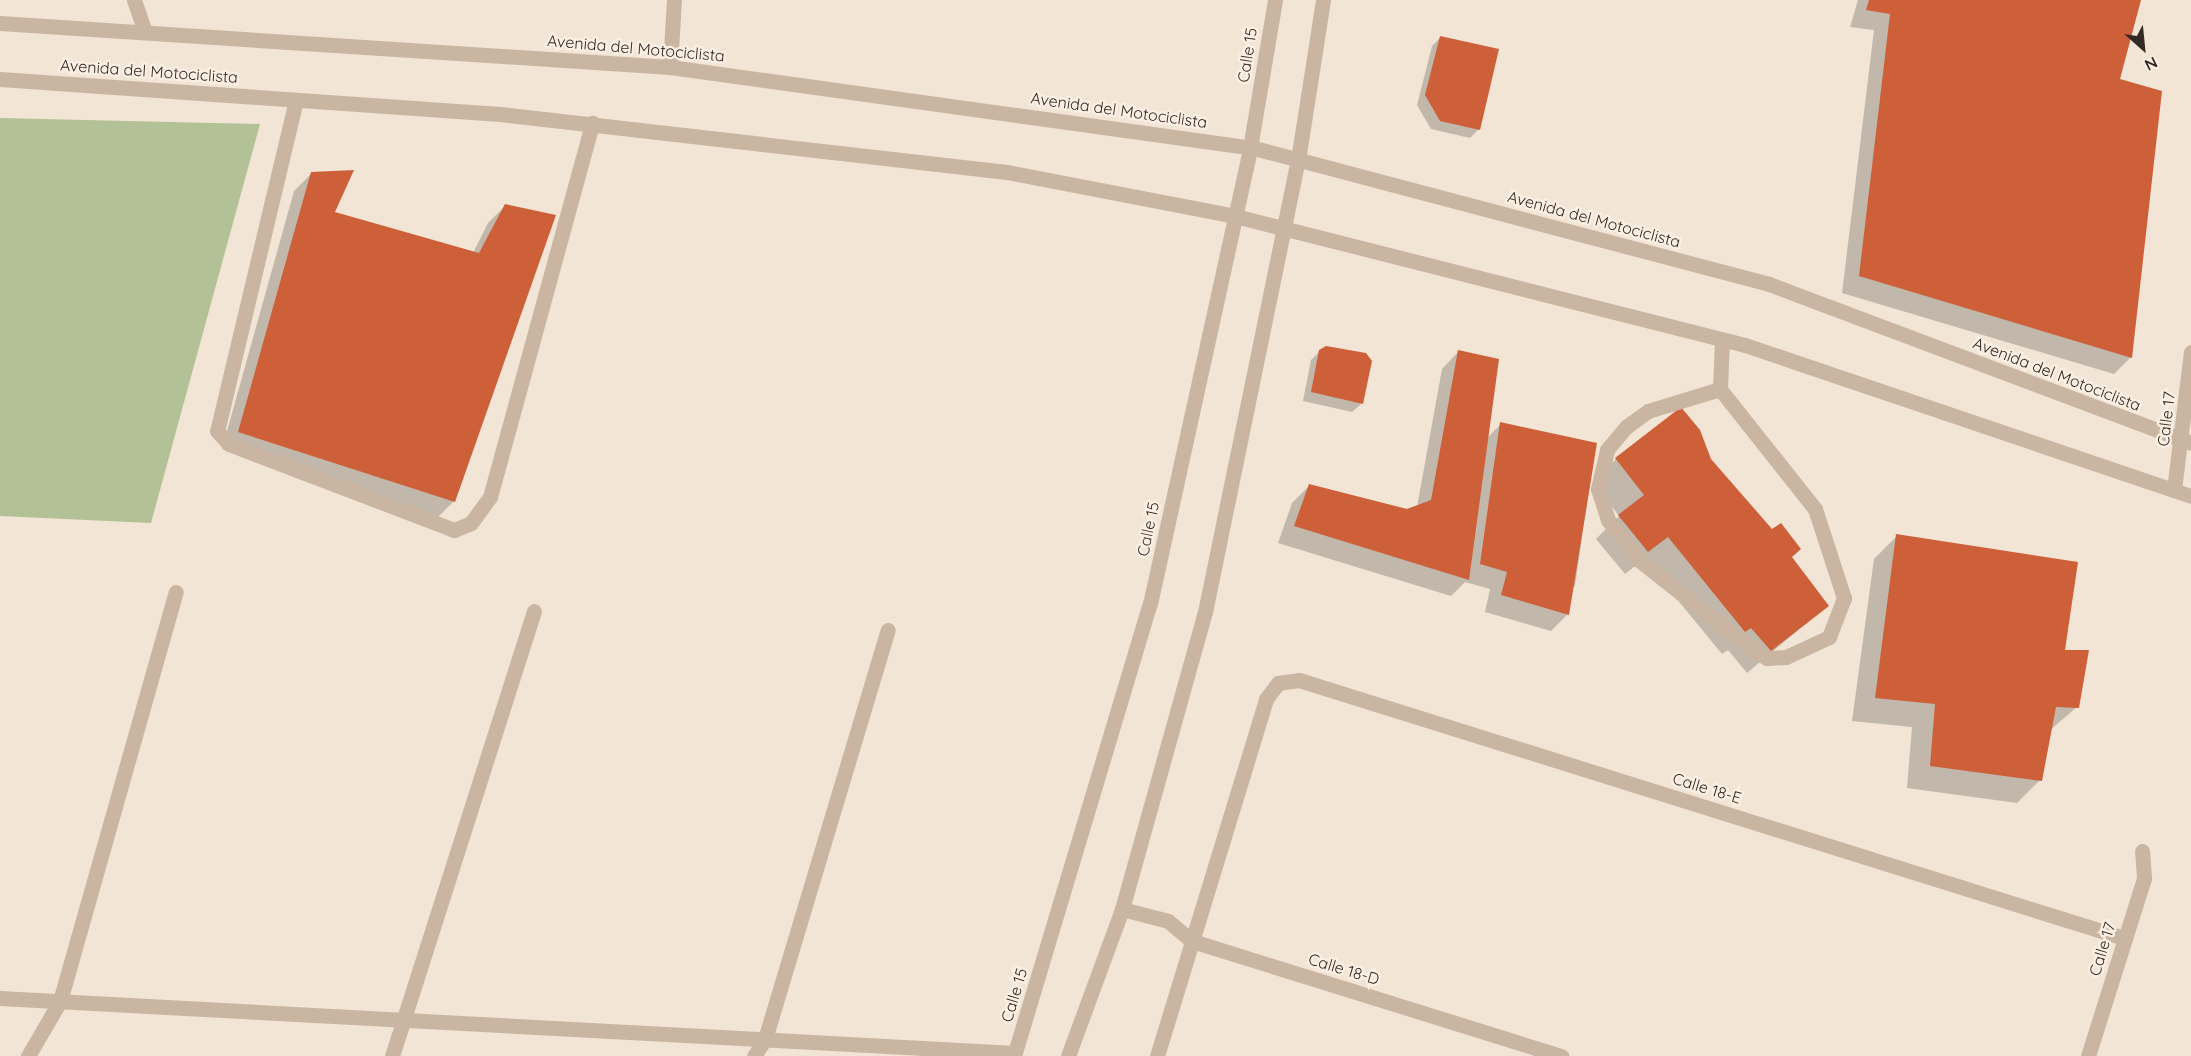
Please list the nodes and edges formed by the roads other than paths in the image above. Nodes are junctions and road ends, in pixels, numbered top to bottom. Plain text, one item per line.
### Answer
1 (134, 0) edge
2 (674, 0) edge
3 (1275, 0) edge
4 (1323, 0) edge
5 (0, 23) edge
6 (145, 32) junction
7 (670, 67) junction
8 (0, 79) edge
9 (296, 100) junction
10 (592, 123) junction
11 (1250, 148) junction
12 (1298, 160) junction
13 (1235, 216) junction
14 (1283, 228) junction
15 (1722, 340) junction
16 (2191, 352) edge
17 (1720, 389) junction
18 (2186, 442) edge
19 (2175, 490) junction
20 (2191, 496) edge
21 (176, 592) dead end
22 (534, 611) dead end
23 (888, 630) dead end
24 (2142, 851) dead end
25 (1122, 909) junction
26 (2124, 938) junction
27 (1192, 941) junction
28 (0, 998) edge
29 (60, 1001) junction
30 (406, 1017) junction
31 (765, 1039) junction
32 (1015, 1054) edge
33 (28, 1056) edge
34 (392, 1056) edge
35 (754, 1056) edge
36 (1068, 1056) edge
37 (1157, 1056) edge
38 (1561, 1056) edge
39 (2088, 1056) edge

1 - 6 street
2 - 7 street
3 - 11 street, Calle 15
4 - 12 street
5 - 6 street, Avenida del Motociclista
6 - 7 street, Avenida del Motociclista
7 - 11 street, Avenida del Motociclista
8 - 9 street, Avenida del Motociclista
9 - 10 street, Avenida del Motociclista
9 - 10 street
10 - 13 street, Avenida del Motociclista
11 - 12 street, Avenida del Motociclista
11 - 13 street, Calle 15
12 - 14 street
12 - 18 street, Avenida del Motociclista
13 - 14 street, Avenida del Motociclista
13 - 32 street, Calle 15
14 - 15 street, Avenida del Motociclista
14 - 25 street
15 - 17 street
15 - 19 street, Avenida del Motociclista
16 - 18 street, Calle 17
17 - 17 street
18 - 19 street, Calle 17
19 - 20 street, Avenida del Motociclista
21 - 29 street
22 - 30 street
23 - 31 street
24 - 26 street, Calle 17
25 - 27 street, Calle 18-D
25 - 36 street
26 - 27 street, Calle 18-E
26 - 39 street, Calle 17
27 - 37 street
27 - 38 street, Calle 18-D
28 - 29 street
29 - 30 street
29 - 33 street
30 - 31 street
30 - 34 street
31 - 32 street
31 - 35 street

